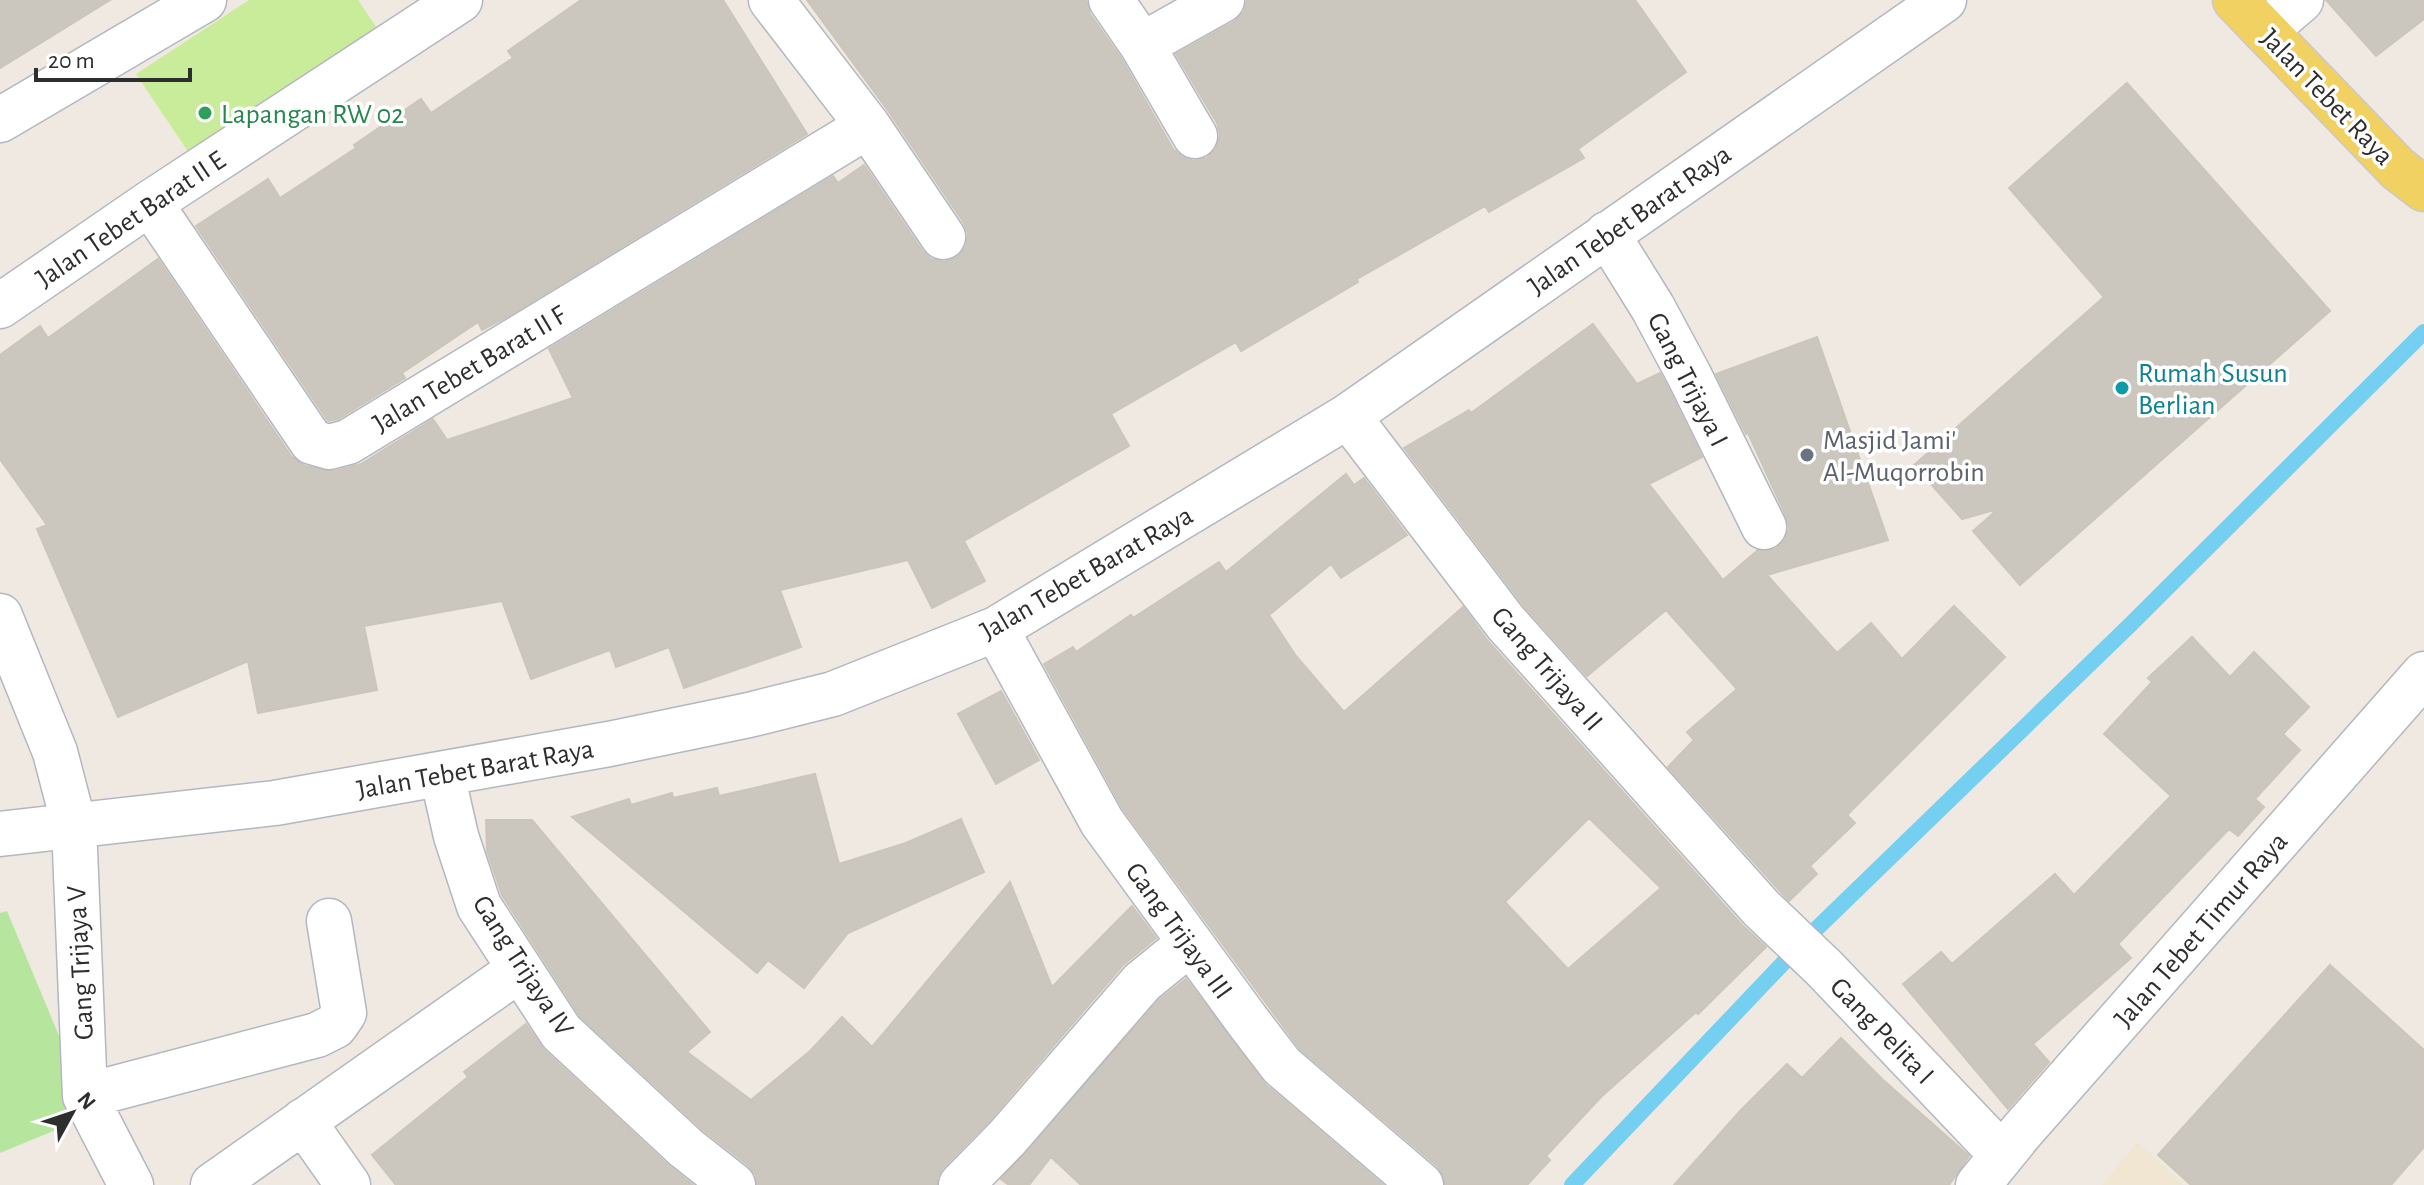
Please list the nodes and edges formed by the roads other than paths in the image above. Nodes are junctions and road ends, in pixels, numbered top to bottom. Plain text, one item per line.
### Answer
1 (204, 0) edge
2 (460, 0) edge
3 (771, 0) edge
4 (1111, 0) edge
5 (1222, 0) edge
6 (1944, 0) edge
7 (2235, 0) edge
8 (2301, 0) edge
9 (2265, 31) junction
10 (1142, 45) junction
11 (0, 120) edge
12 (868, 126) junction
13 (1195, 136) dead end
14 (2424, 189) edge
15 (150, 203) junction
16 (1607, 234) junction
17 (943, 237) dead end
18 (0, 306) edge
19 (1348, 416) junction
20 (1764, 527) dead end
21 (0, 616) edge
22 (996, 629) junction
23 (2424, 674) edge
24 (442, 774) junction
25 (74, 825) junction
26 (0, 834) edge
27 (1761, 908) joint
28 (329, 921) dead end
29 (1190, 943) junction
30 (520, 969) junction
31 (85, 1096) junction
32 (303, 1121) junction
33 (1990, 1170) edge
34 (714, 1180) edge
35 (131, 1185) edge
36 (213, 1185) edge
37 (348, 1185) edge
38 (961, 1185) edge
39 (1421, 1185) edge

1 - 11 street
2 - 15 street, Jalan Tebet Barat II E
3 - 12 street
4 - 10 street
5 - 10 street
6 - 16 street, Jalan Tebet Barat Raya
7 - 9 main road, Jalan Tebet Raya
8 - 9 street
9 - 14 main road, Jalan Tebet Raya
10 - 13 street
12 - 15 street, Jalan Tebet Barat II F
12 - 17 street
15 - 18 street, Jalan Tebet Barat II E
16 - 19 street, Jalan Tebet Barat Raya
16 - 20 street, Gang Trijaya I
19 - 22 street, Jalan Tebet Barat Raya
19 - 27 street, Gang Trijaya II
21 - 25 street, Gang Trijaya V
22 - 24 street, Jalan Tebet Barat Raya
22 - 29 street, Gang Trijaya III
23 - 33 street, Jalan Tebet Timur Raya
24 - 25 street, Jalan Tebet Barat Raya
24 - 30 street, Gang Trijaya IV
25 - 26 street, Jalan Tebet Barat Raya
25 - 31 street, Gang Trijaya V
27 - 33 street, Gang Pelita I
28 - 31 street
29 - 38 street
29 - 39 street, Gang Trijaya III
30 - 32 street
30 - 34 street, Gang Trijaya IV
31 - 35 street, Gang Trijaya V
32 - 36 street
32 - 37 street

